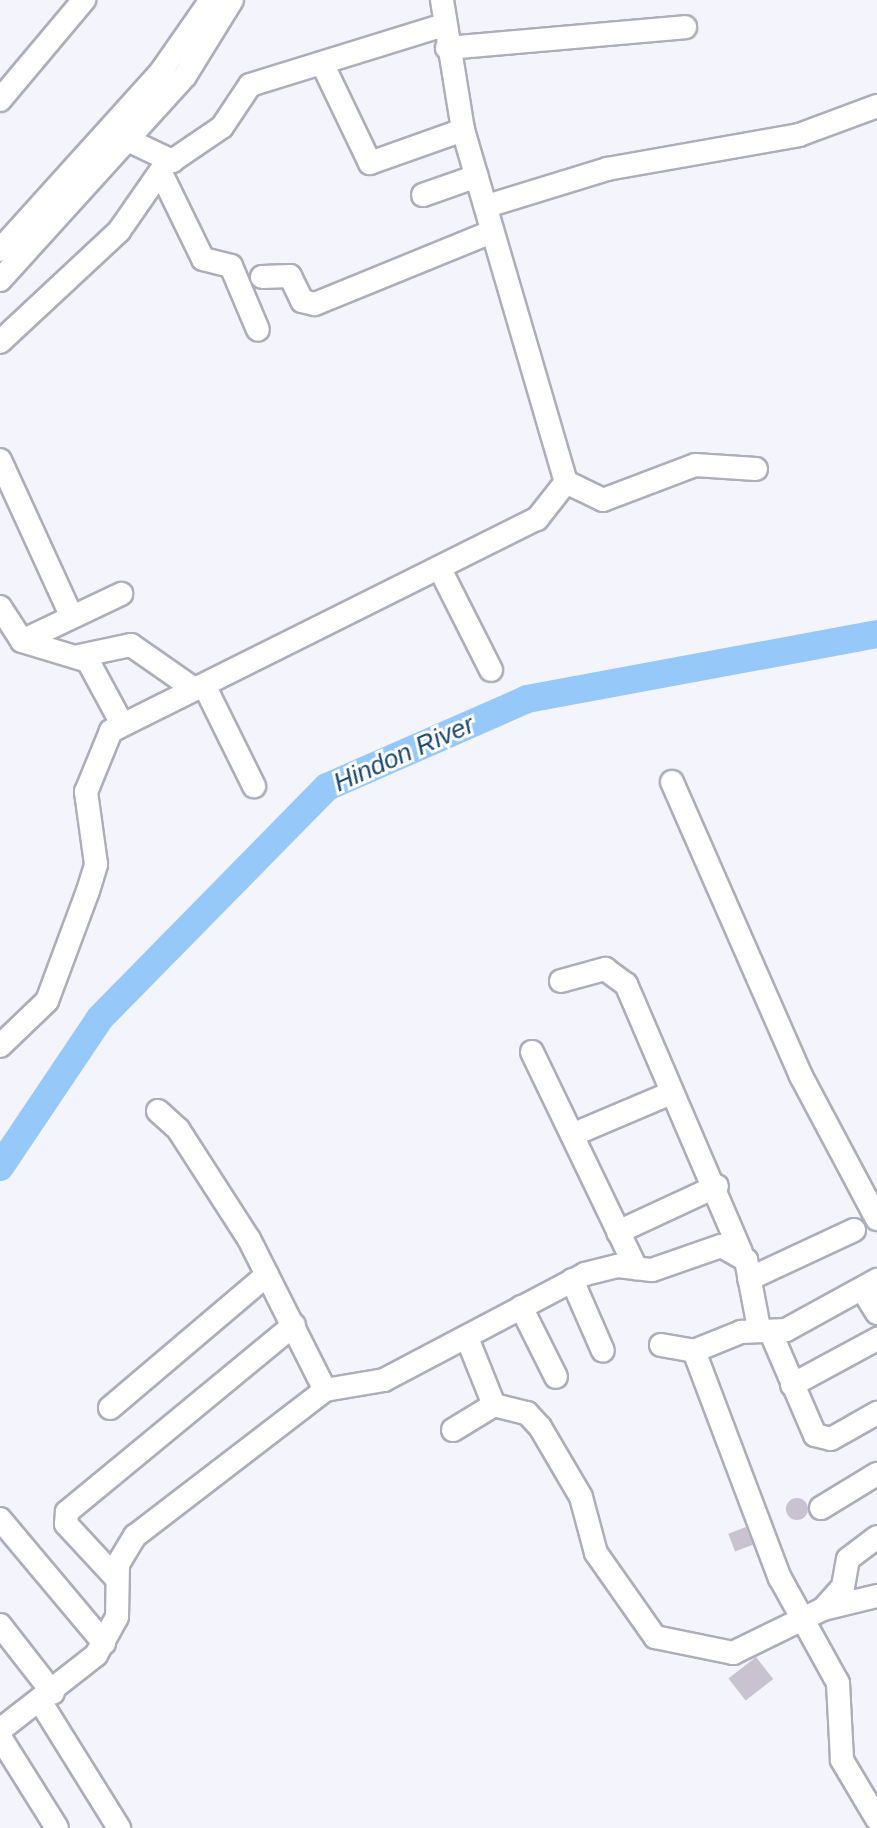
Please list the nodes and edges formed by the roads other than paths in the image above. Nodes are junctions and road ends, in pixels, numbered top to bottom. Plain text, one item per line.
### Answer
1 (84, 0) edge
2 (211, 0) edge
3 (232, 0) edge
4 (442, 0) edge
5 (685, 27) dead end
6 (446, 36) junction
7 (322, 63) junction
8 (0, 100) edge
9 (877, 106) edge
10 (463, 130) junction
11 (130, 141) junction
12 (165, 169) junction
13 (477, 176) junction
14 (423, 195) dead end
15 (487, 206) junction
16 (491, 232) junction
17 (0, 250) edge
18 (262, 277) dead end
19 (0, 280) edge
20 (258, 330) dead end
21 (0, 342) edge
22 (0, 460) edge
23 (756, 469) dead end
24 (566, 482) junction
25 (440, 569) junction
26 (121, 594) dead end
27 (0, 607) edge
28 (71, 615) junction
29 (22, 641) junction
30 (79, 656) junction
31 (491, 670) dead end
32 (199, 687) junction
33 (122, 724) junction
34 (672, 782) dead end
35 (254, 786) dead end
36 (561, 981) dead end
37 (2, 1040) edge
38 (532, 1052) dead end
39 (671, 1093) junction
40 (158, 1111) dead end
41 (572, 1135) junction
42 (717, 1186) junction
43 (877, 1219) edge
44 (854, 1230) dead end
45 (618, 1232) junction
46 (741, 1252) junction
47 (636, 1268) junction
48 (267, 1275) junction
49 (749, 1279) junction
50 (572, 1280) junction
51 (869, 1284) edge
52 (521, 1307) junction
53 (877, 1313) edge
54 (294, 1325) junction
55 (765, 1330) junction
56 (467, 1338) junction
57 (877, 1339) edge
58 (661, 1345) dead end
59 (603, 1351) dead end
60 (694, 1351) junction
61 (556, 1377) dead end
62 (792, 1385) junction
63 (325, 1390) junction
64 (494, 1405) junction
65 (110, 1408) dead end
66 (877, 1413) edge
67 (453, 1430) dead end
68 (877, 1474) edge
69 (821, 1508) dead end
70 (0, 1519) edge
71 (877, 1537) edge
72 (117, 1579) junction
73 (877, 1596) edge
74 (823, 1609) junction
75 (802, 1620) junction
76 (0, 1625) edge
77 (104, 1643) junction
78 (46, 1697) junction
79 (2, 1727) edge
80 (877, 1819) edge
81 (57, 1828) edge
82 (119, 1828) edge

1 - 8 street
2 - 17 street
3 - 11 street
4 - 6 street
5 - 6 street
6 - 7 street
6 - 10 street
7 - 10 street
7 - 12 street
9 - 15 street
10 - 13 street
11 - 12 street
11 - 19 street
12 - 20 street
12 - 21 street
13 - 14 street
13 - 15 street
15 - 16 street
16 - 18 street
16 - 24 street
22 - 28 street
23 - 24 street
24 - 25 street
25 - 31 street
25 - 32 street
26 - 28 street
27 - 29 street
28 - 29 street
29 - 30 street
30 - 32 street
30 - 33 street
32 - 33 street
32 - 35 street
33 - 37 street
34 - 43 street
36 - 39 street
38 - 41 street
39 - 41 street
39 - 42 street
40 - 48 street
41 - 45 street
42 - 45 street
42 - 46 street
44 - 49 street
45 - 47 street
46 - 47 street
46 - 49 street
47 - 50 street
48 - 54 street
48 - 65 street
49 - 55 street
50 - 52 street
50 - 59 street
51 - 53 street
51 - 55 street
52 - 56 street
52 - 61 street
54 - 63 street
54 - 72 street
55 - 60 street
55 - 62 street
56 - 63 street
56 - 64 street
57 - 62 street
58 - 60 street
60 - 75 street
62 - 66 street
63 - 72 street
64 - 67 street
64 - 75 street
68 - 69 street
70 - 77 street
71 - 74 street
72 - 77 street
73 - 74 street
74 - 75 street
75 - 80 street
76 - 78 street
77 - 78 street
78 - 79 street
78 - 82 street
79 - 81 street

